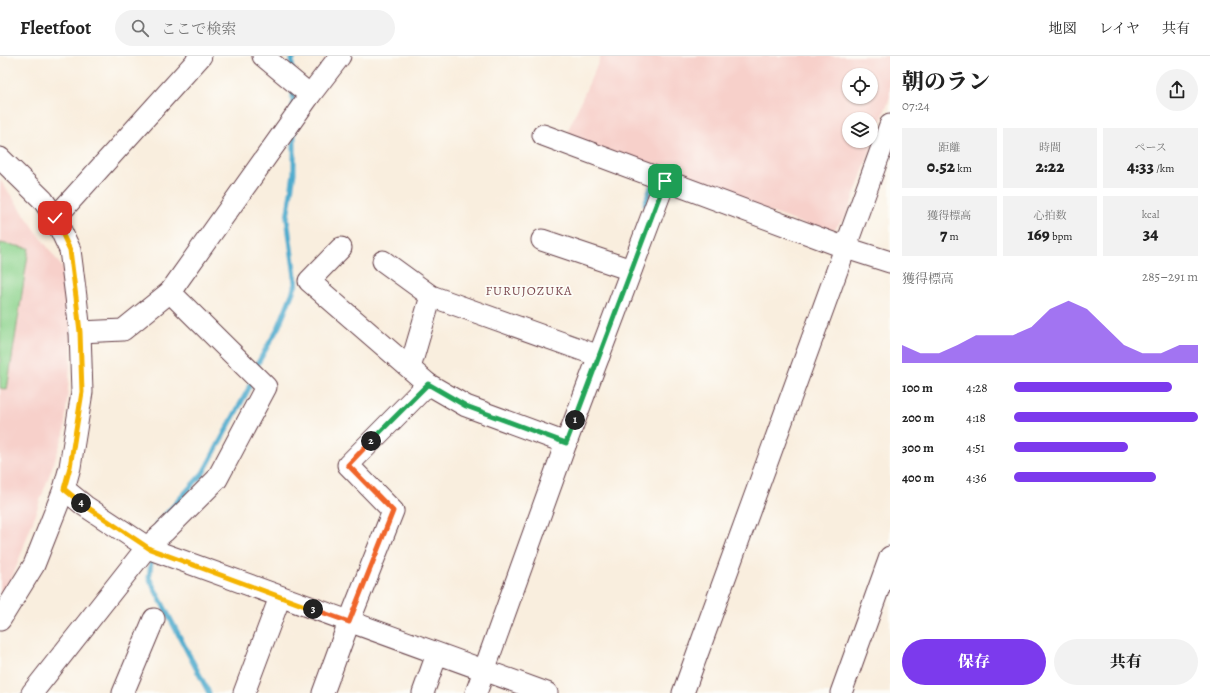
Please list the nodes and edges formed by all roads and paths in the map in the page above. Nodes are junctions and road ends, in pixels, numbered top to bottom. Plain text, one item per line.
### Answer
1 (201, 56) edge
2 (263, 56) edge
3 (340, 56) edge
4 (310, 95) junction
5 (890, 125) edge
6 (543, 136) dead end
7 (0, 158) edge
8 (665, 181) junction
9 (55, 218) junction
10 (542, 240) dead end
11 (341, 248) dead end
12 (846, 248) junction
13 (383, 261) dead end
14 (890, 262) edge
15 (631, 270) junction
16 (170, 292) junction
17 (431, 296) junction
18 (80, 332) junction
19 (599, 356) junction
20 (410, 368) junction
21 (428, 384) junction
22 (566, 443) junction
23 (64, 489) junction
24 (155, 545) junction
25 (890, 557) edge
26 (280, 597) junction
27 (882, 607) edge
28 (154, 619) dead end
29 (0, 620) edge
30 (349, 622) junction
31 (437, 654) junction
32 (484, 671) junction
33 (127, 692) edge
34 (32, 693) edge
35 (244, 693) edge
36 (323, 693) edge
37 (423, 693) edge
38 (476, 693) edge
39 (547, 693) edge
40 (683, 693) edge
41 (841, 693) edge

1 - 9 street
2 - 4 street
3 - 4 street
4 - 16 street
5 - 12 street
6 - 8 street
7 - 9 street
8 - 12 street
8 - 15 street
9 - 18 street
10 - 15 street
11 - 20 street
12 - 14 street
12 - 40 street
13 - 17 street
15 - 19 street
16 - 18 street
16 - 24 street
17 - 19 street
17 - 20 street
18 - 23 street
19 - 22 street
20 - 21 street
21 - 22 street
21 - 30 street
22 - 32 street
23 - 24 street
23 - 29 street
24 - 26 street
24 - 34 street
25 - 27 street
26 - 30 street
26 - 35 street
27 - 41 street
28 - 33 street
30 - 31 street
30 - 36 street
31 - 32 street
31 - 37 street
32 - 38 street
32 - 39 street

